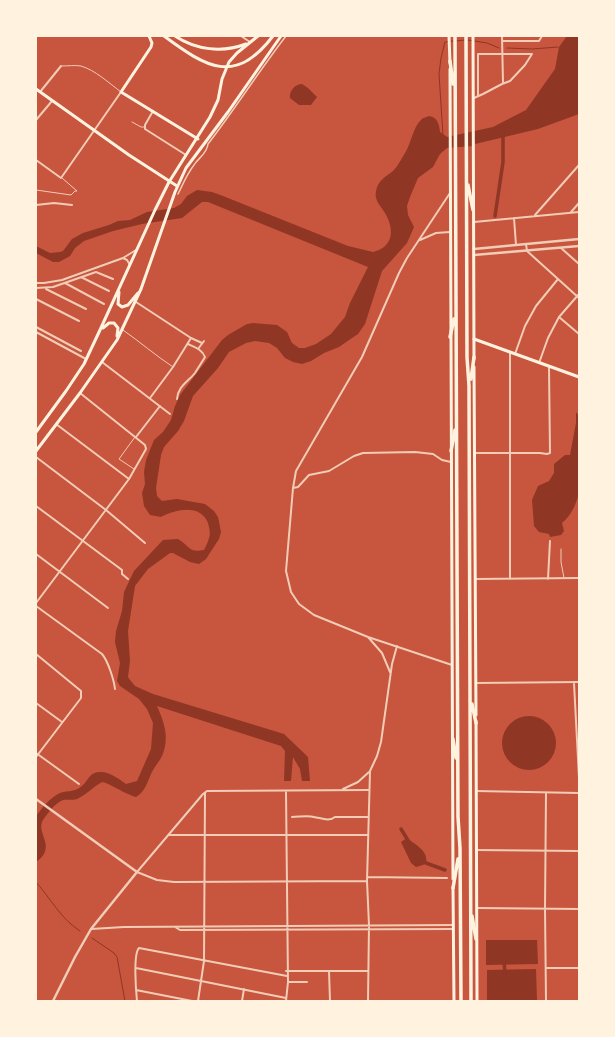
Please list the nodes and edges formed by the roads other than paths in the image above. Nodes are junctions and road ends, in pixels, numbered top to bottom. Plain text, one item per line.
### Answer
1 (164, 36) edge
2 (175, 36) edge
3 (242, 36) edge
4 (258, 36) edge
5 (273, 36) edge
6 (281, 36) edge
7 (286, 36) edge
8 (450, 36) edge
9 (455, 36) edge
10 (466, 36) edge
11 (473, 36) edge
12 (502, 36) edge
13 (542, 36) edge
14 (148, 37) edge
15 (502, 41) junction
16 (250, 42) junction
17 (503, 53) junction
18 (450, 61) junction
19 (61, 66) joint
20 (503, 83) junction
21 (36, 89) edge
22 (40, 92) junction
23 (121, 92) junction
24 (455, 95) junction
25 (478, 96) junction
26 (473, 98) junction
27 (52, 101) junction
28 (153, 111) junction
29 (36, 120) edge
30 (132, 122) dead end
31 (144, 128) junction
32 (94, 130) junction
33 (198, 139) junction
34 (186, 155) junction
35 (36, 160) edge
36 (579, 165) edge
37 (466, 176) junction
38 (61, 178) junction
39 (169, 182) junction
40 (177, 186) junction
41 (36, 190) edge
42 (450, 193) junction
43 (178, 194) dead end
44 (579, 203) edge
45 (72, 205) dead end
46 (36, 206) edge
47 (473, 210) junction
48 (570, 212) junction
49 (579, 212) edge
50 (534, 216) junction
51 (514, 218) junction
52 (474, 222) junction
53 (450, 232) junction
54 (579, 239) edge
55 (419, 240) junction
56 (526, 244) junction
57 (516, 246) junction
58 (579, 246) edge
59 (561, 248) junction
60 (474, 249) junction
61 (137, 250) junction
62 (527, 251) junction
63 (474, 255) junction
64 (122, 258) junction
65 (579, 264) edge
66 (130, 265) junction
67 (73, 275) junction
68 (81, 277) junction
69 (113, 279) dead end
70 (558, 279) junction
71 (74, 280) junction
72 (36, 283) edge
73 (65, 283) junction
74 (122, 283) junction
75 (36, 288) edge
76 (45, 288) junction
77 (141, 289) junction
78 (109, 291) dead end
79 (578, 296) edge
80 (36, 299) edge
81 (136, 302) junction
82 (104, 304) dead end
83 (86, 309) dead end
84 (456, 312) junction
85 (559, 317) junction
86 (79, 321) dead end
87 (36, 327) edge
88 (100, 330) junction
89 (122, 330) junction
90 (36, 332) edge
91 (579, 334) edge
92 (450, 337) junction
93 (191, 338) junction
94 (474, 339) junction
95 (117, 340) junction
96 (188, 344) junction
97 (198, 349) junction
98 (81, 351) dead end
99 (510, 353) junction
100 (515, 354) junction
101 (474, 357) junction
102 (86, 359) junction
103 (102, 362) junction
104 (539, 363) junction
105 (173, 367) junction
106 (549, 367) junction
107 (579, 377) edge
108 (469, 386) junction
109 (80, 393) junction
110 (150, 398) junction
111 (177, 399) dead end
112 (160, 406) junction
113 (170, 414) dead end
114 (456, 415) junction
115 (56, 424) junction
116 (36, 432) edge
117 (136, 437) junction
118 (36, 450) edge
119 (451, 451) junction
120 (474, 453) junction
121 (510, 453) junction
122 (36, 457) edge
123 (451, 462) junction
124 (135, 470) junction
125 (129, 478) junction
126 (293, 488) junction
127 (36, 506) edge
128 (106, 510) junction
129 (83, 541) junction
130 (550, 541) dead end
131 (145, 543) dead end
132 (561, 549) dead end
133 (36, 554) edge
134 (60, 571) junction
135 (579, 578) edge
136 (128, 579) dead end
137 (475, 579) junction
138 (510, 579) junction
139 (548, 579) junction
140 (564, 579) junction
141 (36, 603) edge
142 (108, 608) dead end
143 (368, 637) junction
144 (397, 646) junction
145 (36, 654) edge
146 (452, 665) junction
147 (391, 674) junction
148 (574, 682) junction
149 (579, 682) edge
150 (476, 684) junction
151 (115, 689) dead end
152 (470, 694) junction
153 (36, 703) edge
154 (62, 722) junction
155 (476, 723) junction
156 (453, 740) junction
157 (37, 754) edge
158 (458, 767) junction
159 (370, 771) junction
160 (579, 778) edge
161 (79, 784) dead end
162 (286, 790) junction
163 (342, 790) junction
164 (368, 790) junction
165 (476, 791) junction
166 (205, 793) junction
167 (546, 793) junction
168 (579, 793) edge
169 (38, 800) edge
170 (368, 816) junction
171 (292, 817) dead end
172 (168, 835) junction
173 (368, 835) junction
174 (205, 836) junction
175 (286, 836) junction
176 (460, 848) junction
177 (476, 850) junction
178 (546, 850) junction
179 (579, 851) edge
180 (137, 872) junction
181 (368, 877) junction
182 (447, 878) dead end
183 (205, 881) junction
184 (286, 881) junction
185 (367, 881) junction
186 (454, 888) junction
187 (470, 908) junction
188 (477, 908) junction
189 (545, 908) junction
190 (579, 909) edge
191 (369, 925) junction
192 (454, 925) junction
193 (205, 926) junction
194 (266, 926) junction
195 (287, 926) junction
196 (322, 926) junction
197 (335, 926) junction
198 (174, 927) junction
199 (91, 929) junction
200 (368, 929) junction
201 (453, 929) junction
202 (205, 930) junction
203 (266, 930) junction
204 (287, 930) junction
205 (322, 930) junction
206 (335, 930) junction
207 (476, 939) junction
208 (204, 961) junction
209 (136, 968) junction
210 (546, 968) junction
211 (579, 968) edge
212 (286, 971) junction
213 (329, 971) junction
214 (368, 971) junction
215 (286, 976) junction
216 (202, 982) junction
217 (288, 982) junction
218 (307, 982) dead end
219 (244, 989) junction
220 (136, 990) junction
221 (286, 1000) edge
222 (53, 1001) edge
223 (136, 1001) edge
224 (192, 1001) edge
225 (198, 1001) edge
226 (242, 1001) edge
227 (298, 1001) edge
228 (330, 1001) edge
229 (368, 1001) edge
230 (454, 1001) edge
231 (461, 1001) edge
232 (471, 1001) edge
233 (477, 1001) edge
234 (546, 1001) edge

1 - 5 main road
2 - 16 main road
3 - 16 street
4 - 16 main road
6 - 40 main road
7 - 43 street
8 - 18 main road
9 - 24 highway
10 - 37 highway
11 - 26 main road
12 - 15 street
13 - 15 street
14 - 23 main road
15 - 17 street
16 - 33 main road
17 - 20 street
17 - 20 street
17 - 25 street
18 - 24 highway
18 - 42 main road
19 - 22 street
19 - 23 lane
20 - 25 street
21 - 22 main road
22 - 27 main road
23 - 28 main road
23 - 32 street
24 - 84 highway
25 - 26 street
26 - 47 main road
27 - 29 street
27 - 32 main road
28 - 31 street
28 - 33 main road
30 - 31 lane
31 - 34 street
32 - 38 street
32 - 39 main road
33 - 34 main road
34 - 39 main road
35 - 38 street
36 - 50 street
37 - 47 highway
37 - 108 highway
38 - 41 lane
39 - 40 main road
39 - 61 main road
40 - 77 main road
42 - 53 main road
42 - 55 street
44 - 48 street
45 - 46 street
47 - 52 main road
48 - 49 street
48 - 50 street
50 - 51 street
51 - 52 street
51 - 57 street
52 - 60 main road
53 - 55 street
53 - 92 main road
54 - 56 street
55 - 126 street
56 - 57 street
56 - 62 street
57 - 60 street
58 - 59 street
59 - 62 street
59 - 65 street
60 - 63 main road
61 - 64 street
61 - 66 main road
62 - 63 street
62 - 70 street
63 - 94 main road
64 - 66 street
64 - 67 street
66 - 74 main road
67 - 71 street
67 - 72 street
68 - 69 street
68 - 71 street
68 - 78 street
70 - 79 street
70 - 100 street
71 - 73 street
73 - 76 street
73 - 82 street
74 - 77 main road
74 - 88 main road
75 - 76 street
76 - 83 street
77 - 81 main road
79 - 85 street
80 - 86 street
81 - 89 main road
81 - 93 street
84 - 92 highway
84 - 114 highway
85 - 91 street
85 - 104 street
87 - 98 street
88 - 95 main road
88 - 102 main road
89 - 95 main road
89 - 105 lane
90 - 102 street
92 - 119 main road
93 - 96 street
93 - 97 street
94 - 99 main road
94 - 101 main road
95 - 103 main road
96 - 97 street
96 - 105 street
97 - 111 street
99 - 100 main road
99 - 121 street
100 - 104 main road
101 - 108 highway
101 - 120 main road
102 - 116 main road
103 - 109 main road
103 - 110 street
104 - 106 main road
105 - 110 street
106 - 107 main road
106 - 121 street
108 - 152 highway
109 - 115 main road
109 - 117 street
110 - 112 street
112 - 113 street
112 - 117 street
114 - 119 highway
114 - 158 highway
115 - 118 main road
115 - 125 street
117 - 124 street
117 - 124 lane
119 - 123 main road
120 - 121 street
120 - 137 main road
121 - 138 street
122 - 128 street
123 - 126 street
123 - 146 main road
124 - 125 street
125 - 128 street
126 - 143 street
127 - 129 street
128 - 129 street
128 - 131 street
129 - 134 street
129 - 136 street
130 - 139 street
132 - 140 lane
133 - 134 street
134 - 141 street
134 - 142 street
135 - 140 street
137 - 138 street
137 - 150 main road
138 - 139 street
139 - 140 street
141 - 151 street
143 - 144 street
143 - 147 street
144 - 146 street
144 - 147 street
145 - 154 street
146 - 156 main road
147 - 159 street
148 - 149 street
148 - 150 street
148 - 160 street
150 - 155 main road
152 - 155 highway
152 - 187 highway
153 - 154 street
154 - 157 street
155 - 165 main road
156 - 158 highway
156 - 186 main road
157 - 161 street
158 - 176 highway
159 - 163 street
159 - 164 street
162 - 163 street
162 - 166 street
162 - 175 street
163 - 164 street
164 - 170 street
165 - 167 street
165 - 177 main road
166 - 172 street
166 - 174 street
167 - 168 street
167 - 178 street
169 - 180 street
170 - 171 street
170 - 173 street
172 - 174 street
172 - 180 street
173 - 175 street
173 - 181 street
174 - 175 street
174 - 183 street
175 - 184 street
176 - 186 highway
176 - 231 highway
177 - 178 street
177 - 188 main road
178 - 179 street
178 - 189 street
180 - 183 street
180 - 199 street
181 - 182 street
181 - 185 street
183 - 184 street
183 - 193 street
184 - 185 street
184 - 195 street
185 - 191 street
186 - 192 main road
187 - 207 highway
187 - 232 highway
188 - 189 street
188 - 207 main road
189 - 190 street
189 - 210 street
191 - 192 street
191 - 197 street
191 - 200 street
192 - 201 main road
193 - 194 street
193 - 198 street
193 - 202 street
194 - 195 street
194 - 203 street
195 - 196 street
195 - 204 street
196 - 197 street
196 - 205 street
197 - 206 street
198 - 199 street
198 - 202 street
199 - 222 street
200 - 201 street
200 - 206 street
200 - 214 street
201 - 230 main road
202 - 203 street
202 - 208 street
203 - 204 street
204 - 205 street
204 - 212 street
205 - 206 street
207 - 233 main road
208 - 209 street
208 - 215 street
208 - 216 street
209 - 216 street
209 - 220 street
210 - 211 street
210 - 234 street
212 - 213 street
212 - 215 street
213 - 214 street
213 - 228 street
214 - 229 street
215 - 217 street
216 - 219 street
216 - 225 street
217 - 218 street
217 - 221 street
219 - 221 street
219 - 226 street
220 - 223 street
220 - 224 street
221 - 227 street

